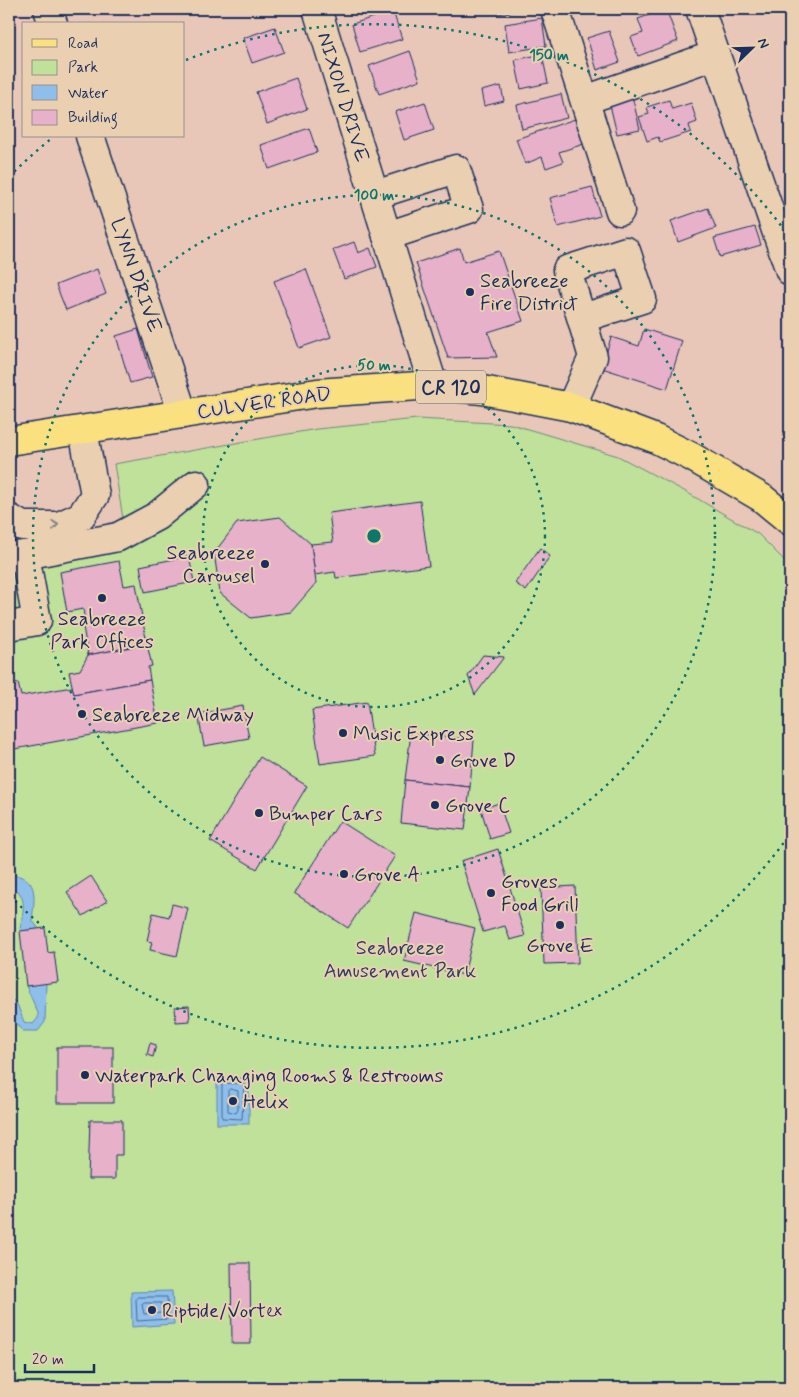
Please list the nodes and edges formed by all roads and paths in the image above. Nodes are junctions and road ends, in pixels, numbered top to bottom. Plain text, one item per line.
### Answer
1 (48, 9) edge
2 (317, 9) edge
3 (556, 9) edge
4 (700, 9) edge
5 (52, 22) edge
6 (715, 55) junction
7 (585, 100) junction
8 (91, 138) edge
9 (375, 196) junction
10 (620, 211) dead end
11 (387, 236) junction
12 (790, 271) edge
13 (583, 318) dead end
14 (433, 385) junction
15 (571, 407) junction
16 (183, 414) junction
17 (83, 430) junction
18 (9, 441) edge
19 (196, 484) dead end
20 (9, 518) edge
21 (790, 521) edge
22 (17, 556) edge
23 (9, 626) edge

1 - 5 street
2 - 9 street, NIXON DRIVE
3 - 7 street
4 - 6 street
6 - 7 street
6 - 12 street
7 - 10 street
8 - 16 street, LYNN DRIVE
9 - 11 street, NIXON DRIVE
9 - 11 street
11 - 14 street, NIXON DRIVE
13 - 15 street
14 - 15 main road, CULVER ROAD / CR 120
14 - 16 main road, CULVER ROAD / CR 120
15 - 21 main road, CULVER ROAD / CR 120
16 - 17 main road, CULVER ROAD / CR 120
17 - 18 main road, CULVER ROAD / CR 120
20 -> 17 street
19 - 22 street
22 - 23 street

